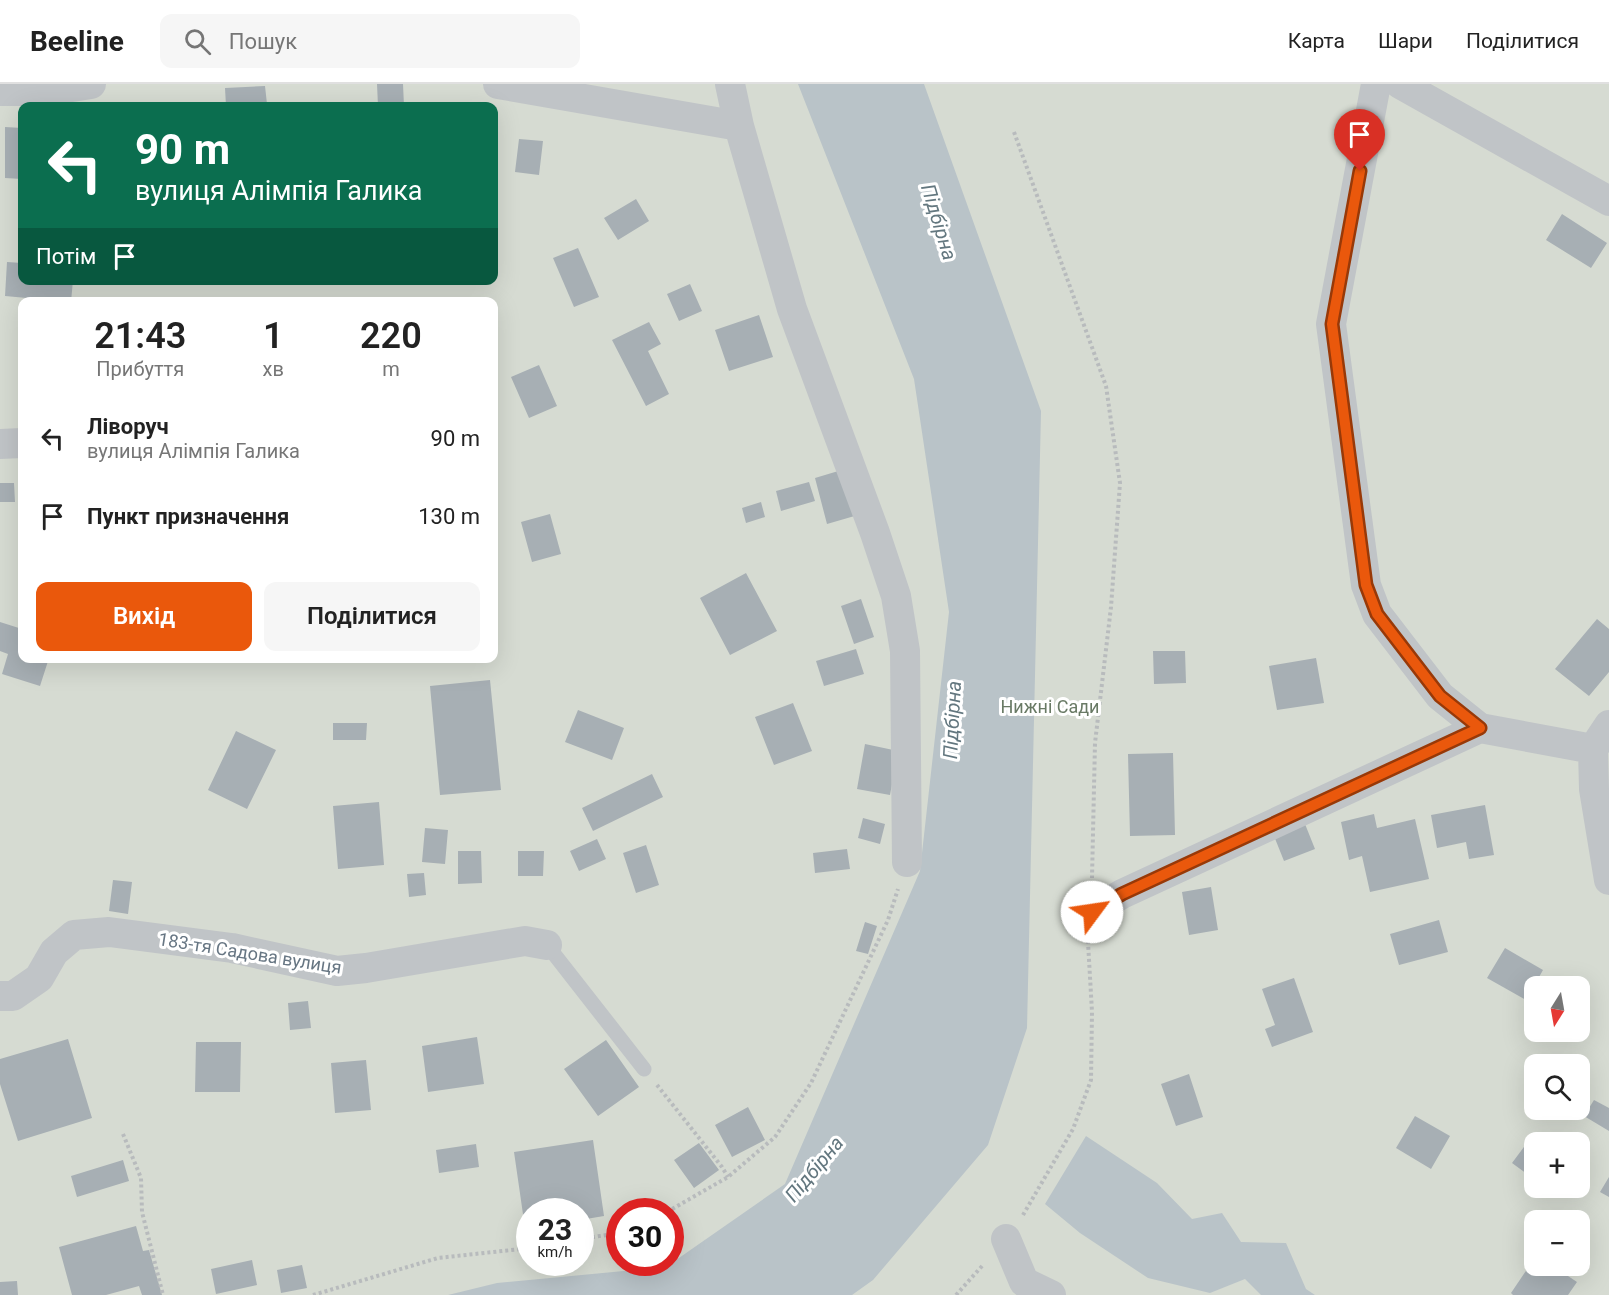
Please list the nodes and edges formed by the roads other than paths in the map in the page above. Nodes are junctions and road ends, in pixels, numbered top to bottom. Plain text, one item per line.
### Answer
1 (91, 84) edge
2 (498, 84) edge
3 (730, 84) edge
4 (1376, 84) edge
5 (1400, 84) edge
6 (0, 92) edge
7 (739, 126) junction
8 (1609, 201) edge
9 (18, 443) edge
10 (0, 444) edge
11 (1480, 728) junction
12 (1601, 737) edge
13 (907, 862) road end
14 (1609, 880) edge
15 (1092, 912) road end
16 (547, 945) joint
17 (0, 996) edge
18 (644, 1069) road end
19 (1006, 1239) road end
20 (1051, 1295) edge

1 - 6 street
2 - 7 street
3 - 7 street
4 - 11 street
5 - 8 street
7 - 13 street
9 - 10 street
11 - 12 street
11 - 15 street
12 - 14 street
16 - 17 street, 183-тя Садова вулиця
16 - 18 lane, 183-тя Садова вулиця
19 - 20 street

